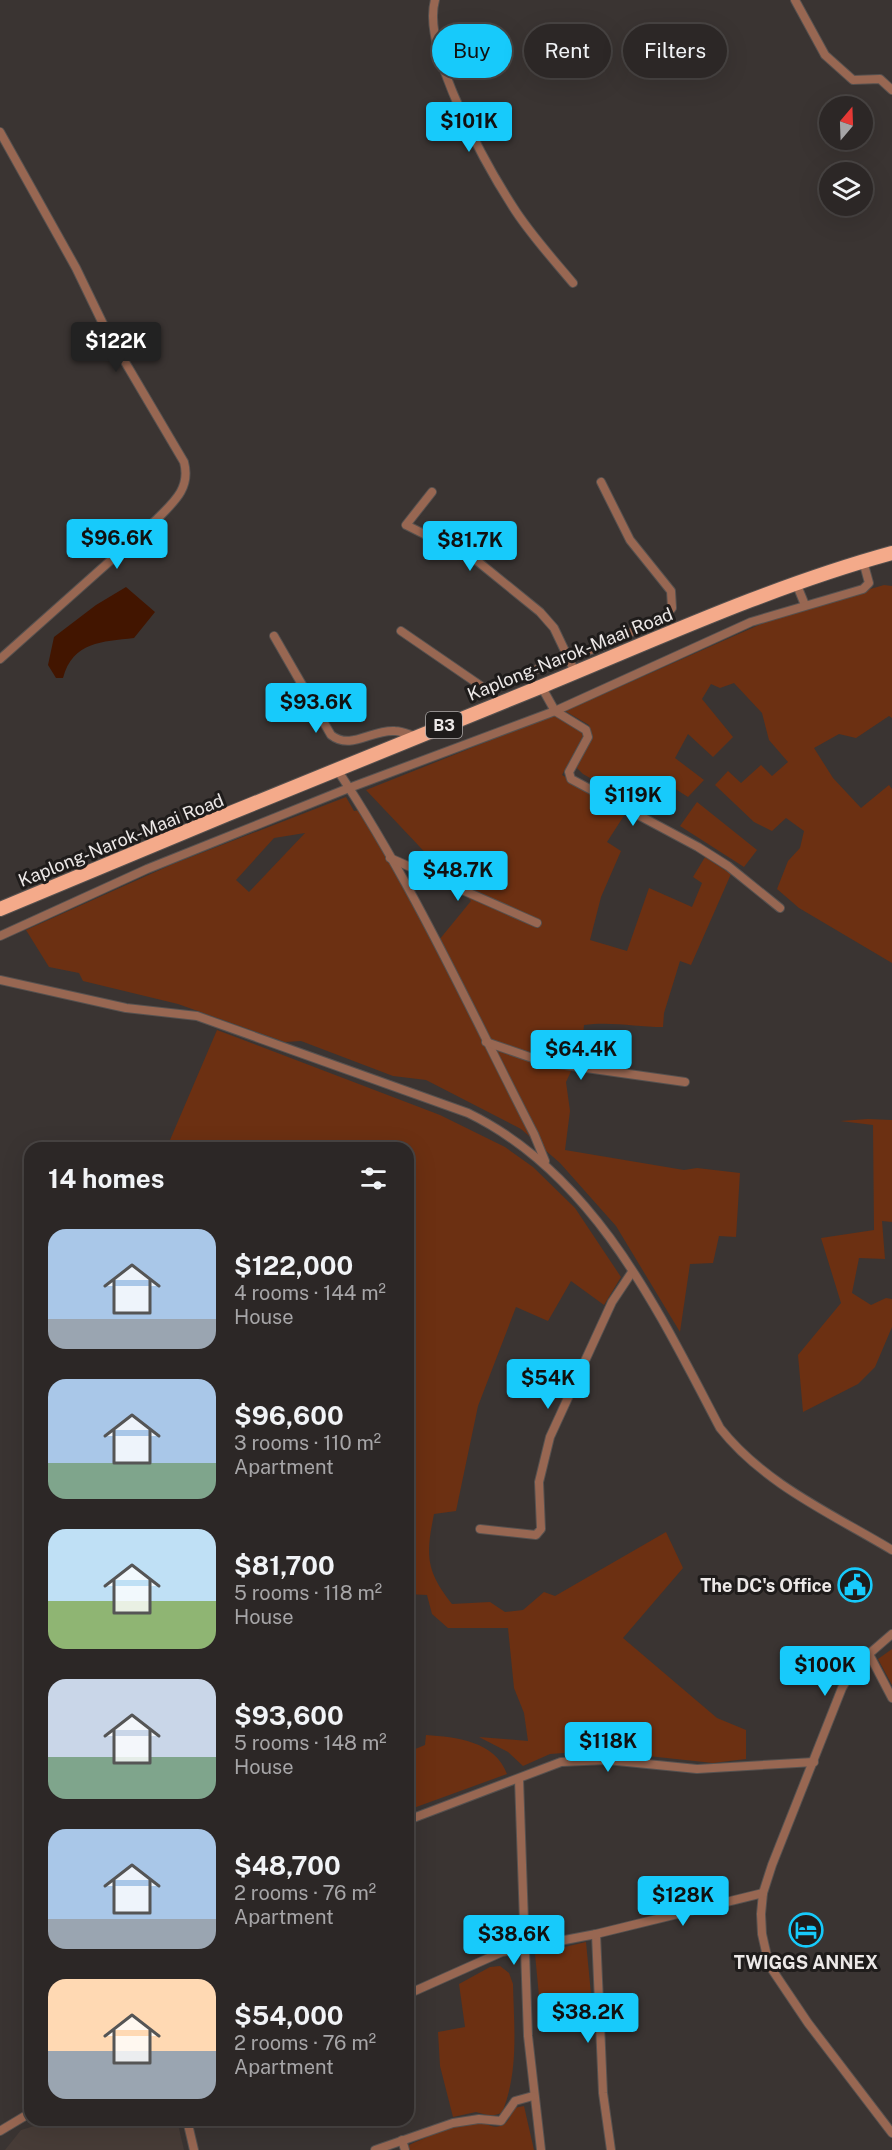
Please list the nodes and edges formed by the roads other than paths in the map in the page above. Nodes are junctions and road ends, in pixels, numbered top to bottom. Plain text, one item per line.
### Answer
1 (435, 0) edge
2 (795, 0) edge
3 (892, 90) edge
4 (0, 132) edge
5 (573, 283) dead end
6 (601, 482) dead end
7 (432, 492) dead end
8 (892, 554) edge
9 (863, 561) junction
10 (796, 583) junction
11 (805, 605) junction
12 (401, 631) dead end
13 (274, 636) dead end
14 (0, 659) edge
15 (568, 659) junction
16 (575, 672) junction
17 (541, 686) junction
18 (555, 711) junction
19 (414, 736) junction
20 (336, 768) junction
21 (349, 788) junction
22 (141, 850) junction
23 (390, 858) junction
24 (147, 869) junction
25 (780, 908) dead end
26 (0, 909) edge
27 (537, 923) dead end
28 (0, 936) edge
29 (0, 980) edge
30 (486, 1042) junction
31 (685, 1082) dead end
32 (547, 1166) junction
33 (632, 1272) junction
34 (480, 1529) dead end
35 (892, 1550) edge
36 (892, 1634) edge
37 (869, 1654) junction
38 (892, 1698) edge
39 (814, 1762) junction
40 (519, 1779) junction
41 (414, 1818) edge
42 (763, 1893) junction
43 (596, 1934) junction
44 (526, 1948) junction
45 (414, 1991) edge
46 (533, 2096) junction
47 (24, 2117) edge
48 (188, 2126) edge
49 (0, 2131) edge
50 (892, 2133) edge
51 (402, 2140) junction
52 (194, 2150) edge
53 (375, 2150) edge
54 (405, 2150) edge
55 (542, 2150) edge
56 (611, 2150) edge

1 - 5 street
2 - 3 street
4 - 14 street
6 - 15 street
7 - 15 street
8 - 9 highway, Kaplong-Narok-Maai Road / B3
9 - 10 highway, Kaplong-Narok-Maai Road / B3
9 - 11 street
10 - 11 street
10 - 16 highway, Kaplong-Narok-Maai Road / B3
11 - 18 street
12 - 15 street
13 - 19 street
15 - 16 street
16 - 17 highway, Kaplong-Narok-Maai Road / B3
17 - 18 street
17 - 19 highway, Kaplong-Narok-Maai Road / B3
18 - 21 street
18 - 25 street
19 - 20 highway, Kaplong-Narok-Maai Road / B3
20 - 21 street
20 - 22 highway, Kaplong-Narok-Maai Road / B3
21 - 23 street
21 - 24 street
22 - 24 street
22 - 26 highway, Kaplong-Narok-Maai Road / B3
23 - 27 street
23 - 30 street
24 - 28 street
29 - 32 street
30 - 31 street
30 - 32 street
32 - 33 street
33 - 34 street
33 - 35 street
36 - 37 street
37 - 38 street
37 - 39 street
39 - 40 street
39 - 42 street
40 - 41 street
40 - 44 street
42 - 43 street
42 - 50 street
43 - 44 street
43 - 56 street
44 - 45 street
44 - 46 street
46 - 51 street
46 - 55 street
47 - 49 street
48 - 52 street
51 - 53 street
51 - 54 street

